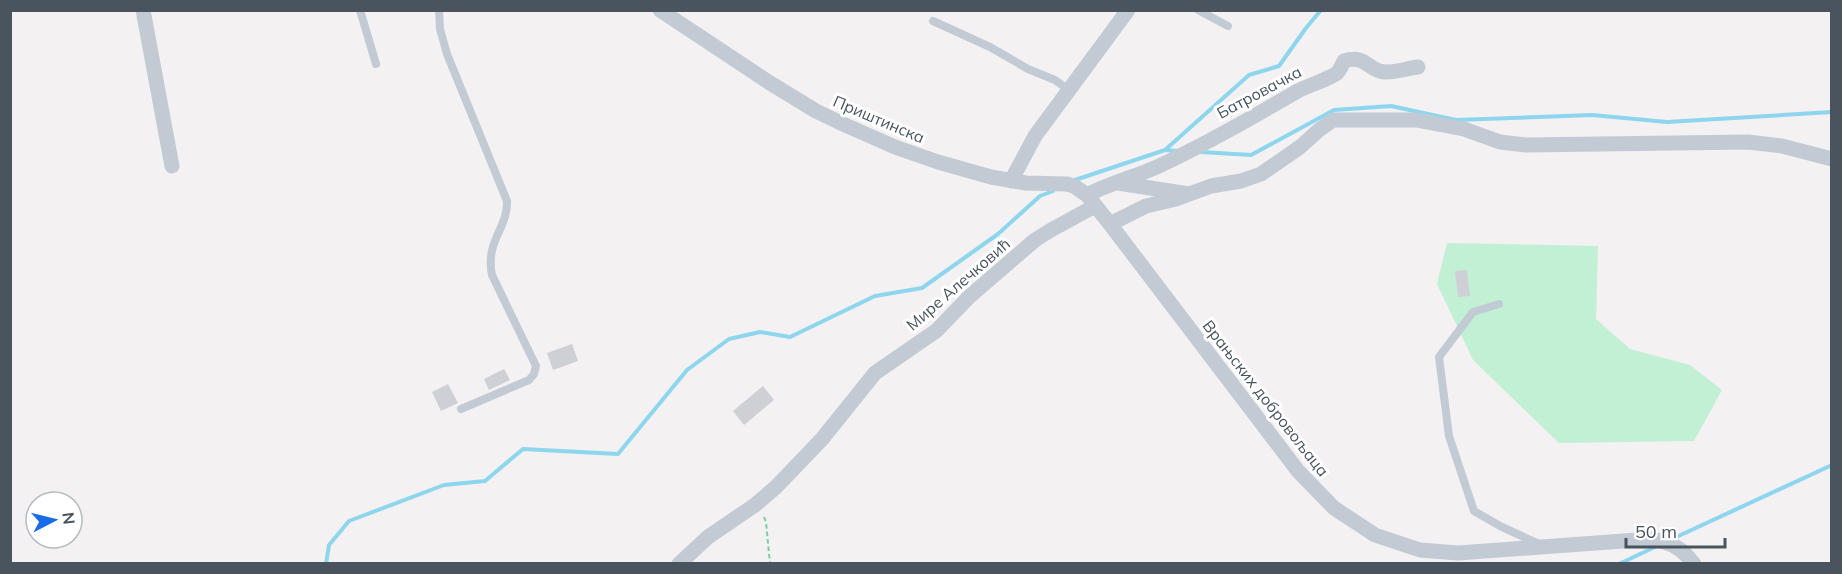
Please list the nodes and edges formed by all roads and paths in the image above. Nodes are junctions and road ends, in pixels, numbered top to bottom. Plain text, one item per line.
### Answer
1 (143, 10) edge
2 (360, 10) edge
3 (439, 10) edge
4 (1128, 10) edge
5 (1198, 10) edge
6 (663, 13) edge
7 (933, 21) dead end
8 (1228, 26) dead end
9 (376, 64) dead end
10 (1418, 67) dead end
11 (1069, 90) junction
12 (1832, 159) edge
13 (172, 166) dead end
14 (1011, 181) junction
15 (1115, 183) junction
16 (1190, 194) junction
17 (1091, 200) junction
18 (1110, 224) junction
19 (1499, 304) dead end
20 (461, 409) dead end
21 (755, 505) junction
22 (1543, 546) junction
23 (679, 564) edge
24 (770, 564) edge
25 (1694, 564) edge

1 - 13 street
2 - 9 lane
3 - 20 lane
4 - 11 street
5 - 8 lane
6 - 14 street, Приштинска
7 - 11 lane
10 - 15 street, Батровачка
11 - 14 street
12 - 16 street
14 - 17 street, Приштинска
15 - 16 street
15 - 17 street, Батровачка
16 - 18 street
17 - 18 street, Врањских добровољаца
17 - 21 street, Мире Алечковић
18 - 22 street, Врањских добровољаца
19 - 22 lane
21 - 23 street, Мире Алечковић
21 - 24 path
22 - 25 street, Врањских добровољаца

